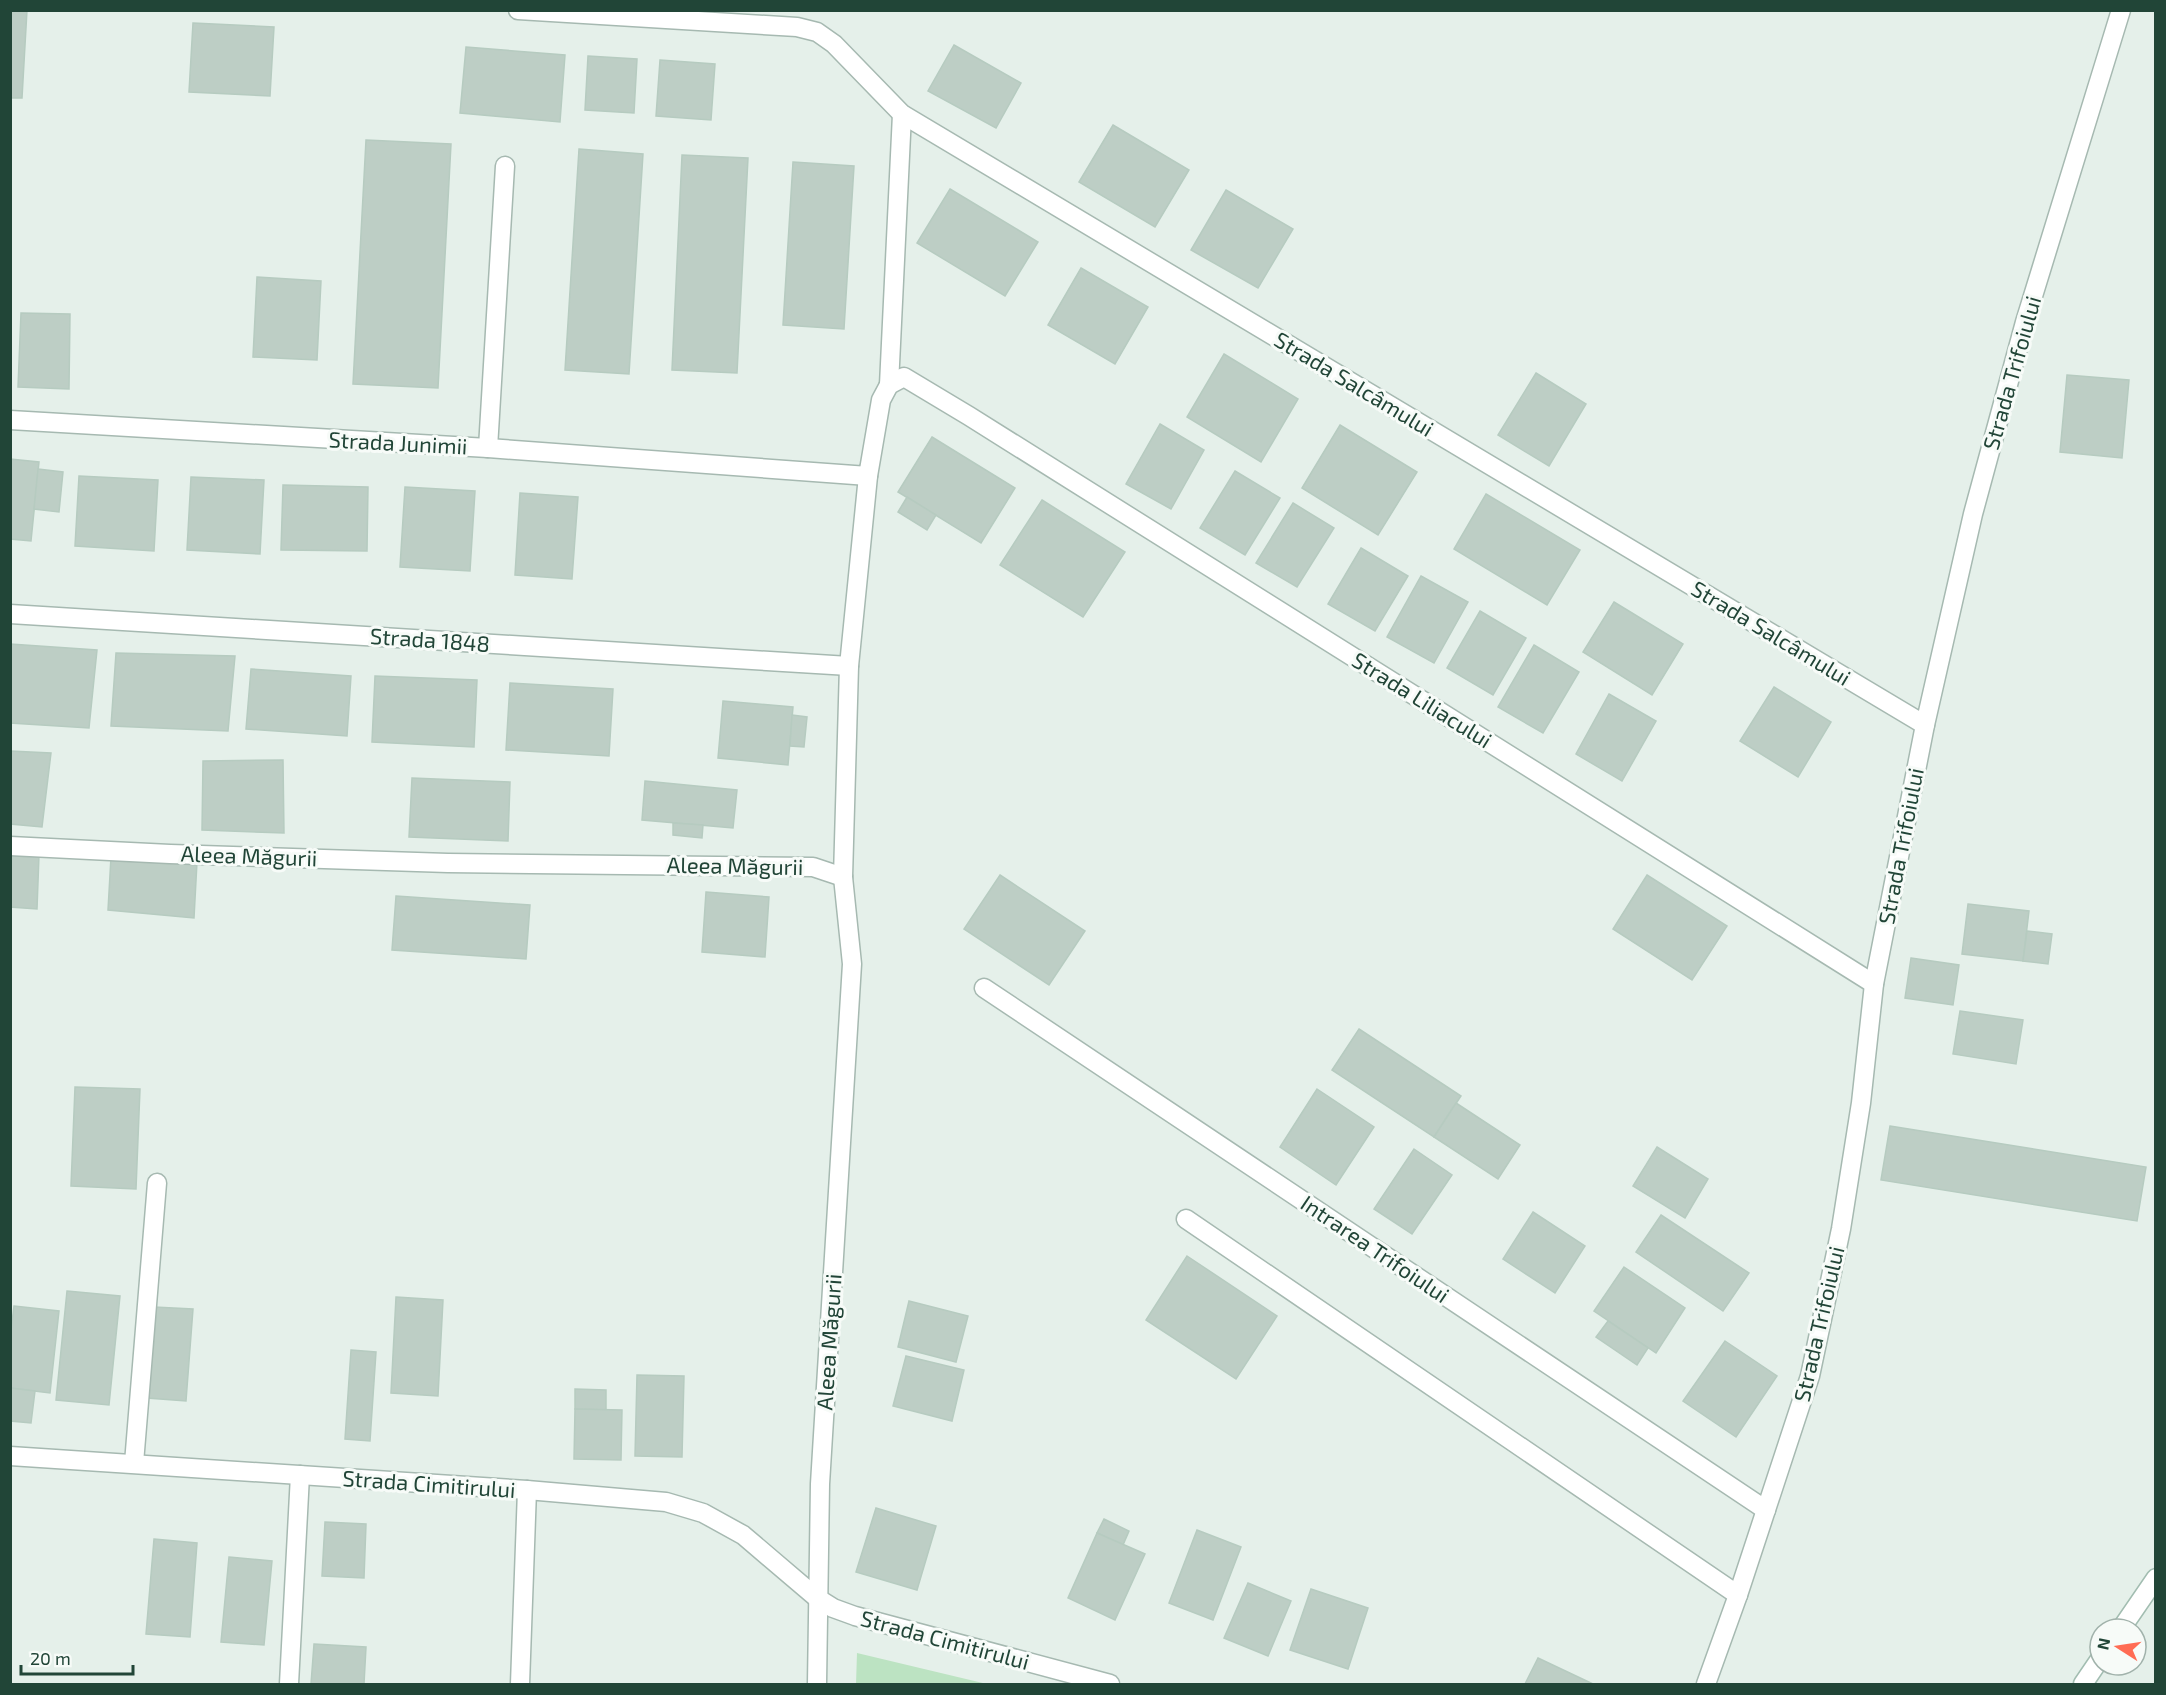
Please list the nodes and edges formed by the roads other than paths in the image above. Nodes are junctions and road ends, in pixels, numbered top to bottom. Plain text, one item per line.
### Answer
1 (518, 10) edge
2 (2121, 10) edge
3 (798, 19) edge
4 (902, 114) junction
5 (505, 166) dead end
6 (889, 385) junction
7 (10, 420) edge
8 (488, 448) junction
9 (868, 476) junction
10 (10, 614) edge
11 (849, 666) junction
12 (1925, 724) junction
13 (10, 846) edge
14 (843, 877) junction
15 (1874, 984) junction
16 (984, 988) dead end
17 (157, 1183) dead end
18 (1186, 1219) dead end
19 (10, 1456) edge
20 (134, 1463) junction
21 (300, 1475) junction
22 (527, 1491) junction
23 (1766, 1510) junction
24 (2156, 1578) edge
25 (1738, 1595) junction
26 (818, 1598) junction
27 (2129, 1617) edge
28 (289, 1684) edge
29 (520, 1684) edge
30 (817, 1684) edge
31 (1110, 1684) edge
32 (1706, 1684) edge

1 - 3 street, Strada Salcâmului
2 - 12 street, Strada Trifoiului
3 - 4 street, Strada Salcâmului
4 - 6 street
4 - 12 street, Strada Salcâmului
5 - 8 street
6 - 9 street
6 - 15 street, Strada Liliacului
7 - 8 street, Strada Junimii
8 - 9 street, Strada Junimii
9 - 11 street
10 - 11 street, Strada 1848
11 - 14 street
12 - 15 street, Strada Trifoiului
13 - 14 street, Aleea Măgurii
14 - 26 street, Aleea Măgurii
15 - 23 street, Strada Trifoiului
16 - 23 street, Intrarea Trifoiului
17 - 20 street
18 - 25 street
19 - 20 street, Strada Cimitirului
20 - 21 street, Strada Cimitirului
21 - 22 street, Strada Cimitirului
21 - 28 street
22 - 26 street, Strada Cimitirului
22 - 29 street
23 - 25 street, Strada Trifoiului
24 - 27 street
25 - 32 street, Strada Trifoiului
26 - 30 street
26 - 31 street, Strada Cimitirului

